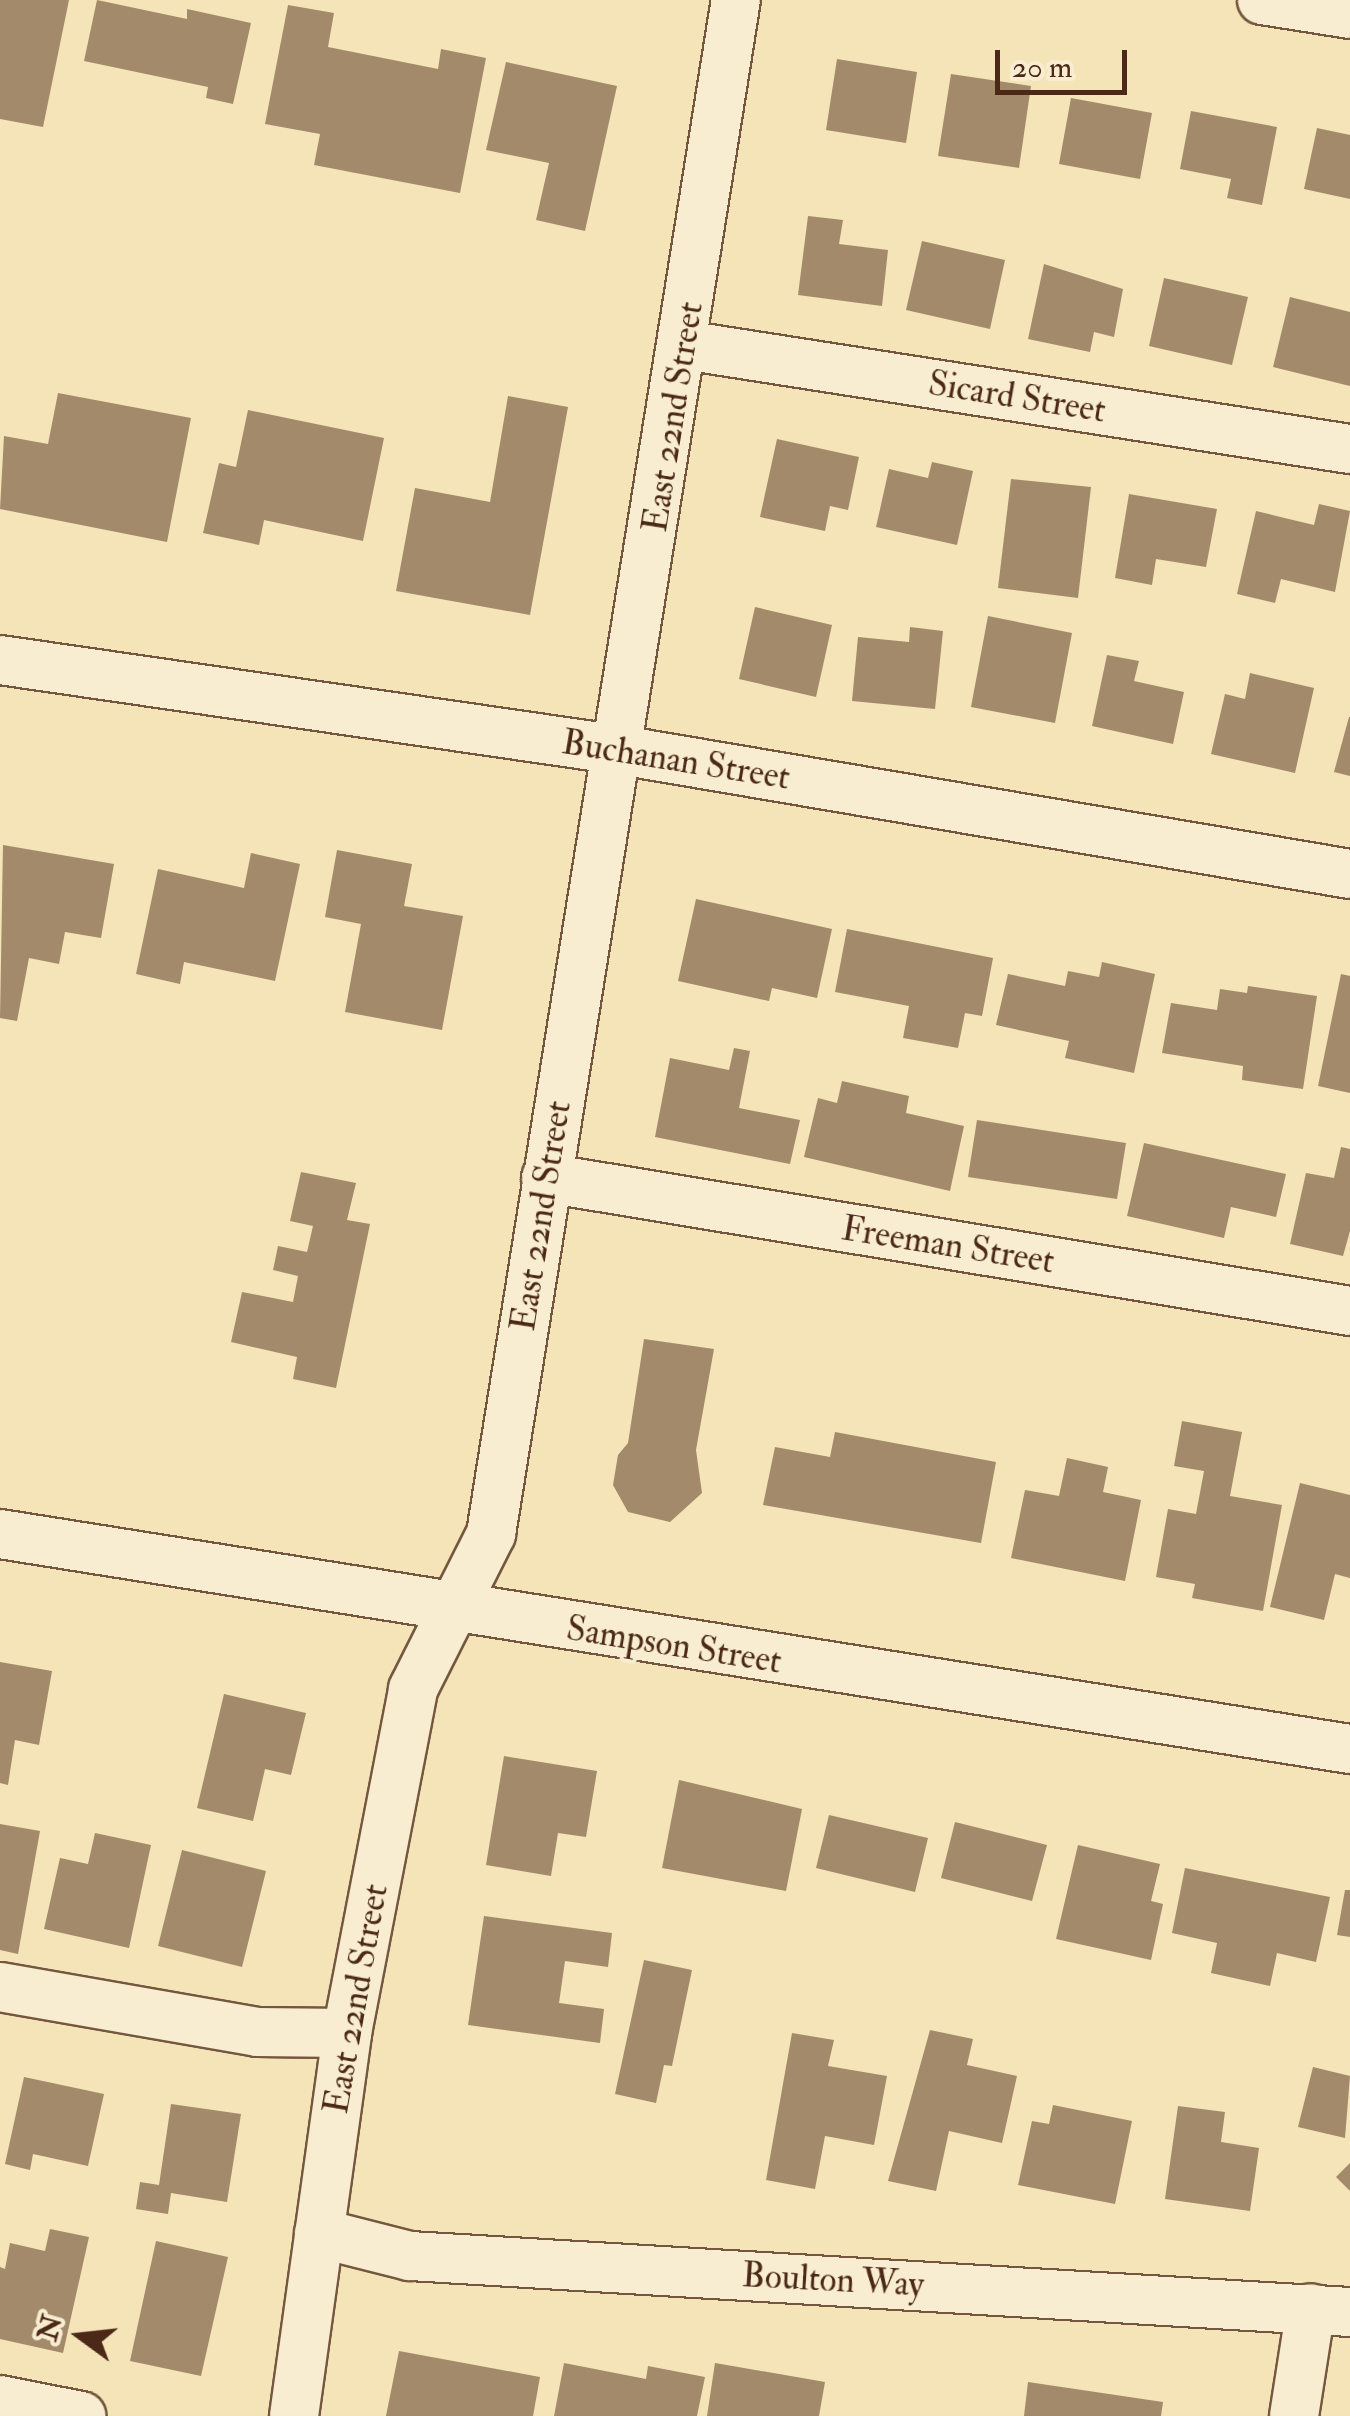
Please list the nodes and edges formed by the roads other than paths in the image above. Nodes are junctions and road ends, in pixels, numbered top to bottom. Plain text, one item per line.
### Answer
1 (736, 0) edge
2 (1262, 0) edge
3 (1350, 14) edge
4 (684, 345) junction
5 (1350, 449) edge
6 (0, 660) edge
7 (620, 750) junction
8 (1350, 874) edge
9 (546, 1178) junction
10 (1350, 1311) edge
11 (0, 1534) edge
12 (452, 1611) junction
13 (1350, 1750) edge
14 (0, 1987) edge
15 (347, 2033) junction
16 (319, 2233) junction
17 (1331, 2310) edge
18 (0, 2400) edge
19 (81, 2416) edge
20 (294, 2416) edge
21 (1294, 2416) edge

1 - 4 street, East 22nd Street
2 - 3 street
4 - 5 street, Sicard Street
4 - 7 street, East 22nd Street
6 - 7 street, Buchanan Street
7 - 8 street, Buchanan Street
7 - 9 street, East 22nd Street
9 - 10 street, Freeman Street
9 - 12 street, East 22nd Street
11 - 12 street, Sampson Street
12 - 13 street, Sampson Street
12 - 15 street, East 22nd Street
14 - 15 street
15 - 16 street, East 22nd Street
16 - 17 street, Boulton Way
16 - 20 street, East 22nd Street
17 - 21 street
18 - 19 street

